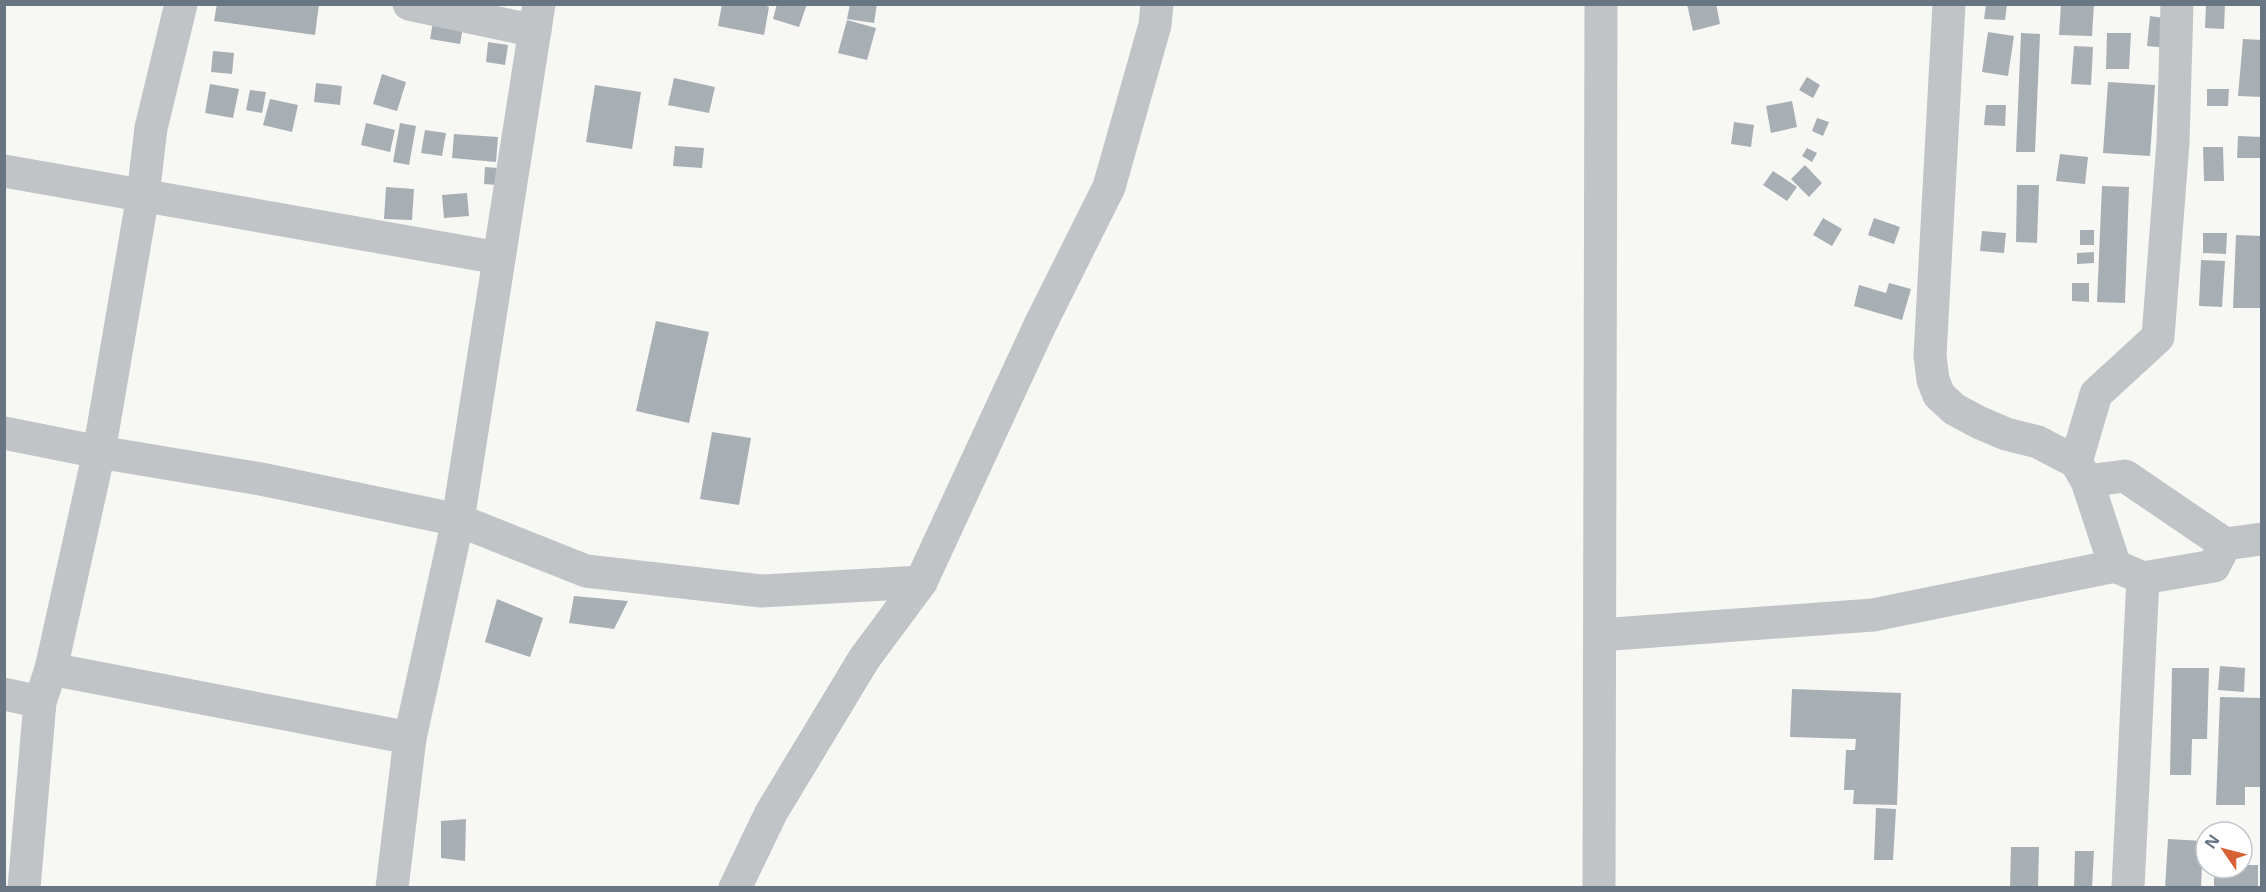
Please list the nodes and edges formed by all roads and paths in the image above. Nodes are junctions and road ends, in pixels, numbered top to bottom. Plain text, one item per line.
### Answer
1 (181, 4) edge
2 (409, 4) edge
3 (1157, 4) edge
4 (1601, 4) edge
5 (1949, 4) edge
6 (2177, 4) edge
7 (537, 18) edge
8 (4, 171) edge
9 (143, 195) junction
10 (499, 258) junction
11 (4, 433) edge
12 (99, 452) junction
13 (2082, 471) junction
14 (458, 520) junction
15 (2262, 539) edge
16 (2225, 544) junction
17 (2129, 572) junction
18 (921, 582) junction
19 (1600, 635) junction
20 (51, 669) junction
21 (4, 694) edge
22 (40, 702) junction
23 (410, 738) junction
24 (16, 853) edge
25 (24, 888) edge
26 (392, 888) edge
27 (735, 888) edge
28 (1599, 888) edge
29 (2128, 888) edge

1 - 9 street
2 - 7 street
3 - 18 street
4 - 19 street
5 - 13 street
6 - 13 street
7 - 10 street
8 - 9 street
9 - 10 street
9 - 12 street
10 - 14 street
11 - 12 street
12 - 14 street
12 - 20 street
13 - 16 street
13 - 17 street
14 - 18 street
14 - 23 street
15 - 16 street
16 - 17 street
17 - 19 street
17 - 29 street
18 - 27 street
19 - 28 street
20 - 22 street
20 - 23 street
21 - 22 street
22 - 24 street
23 - 26 street
24 - 25 street

